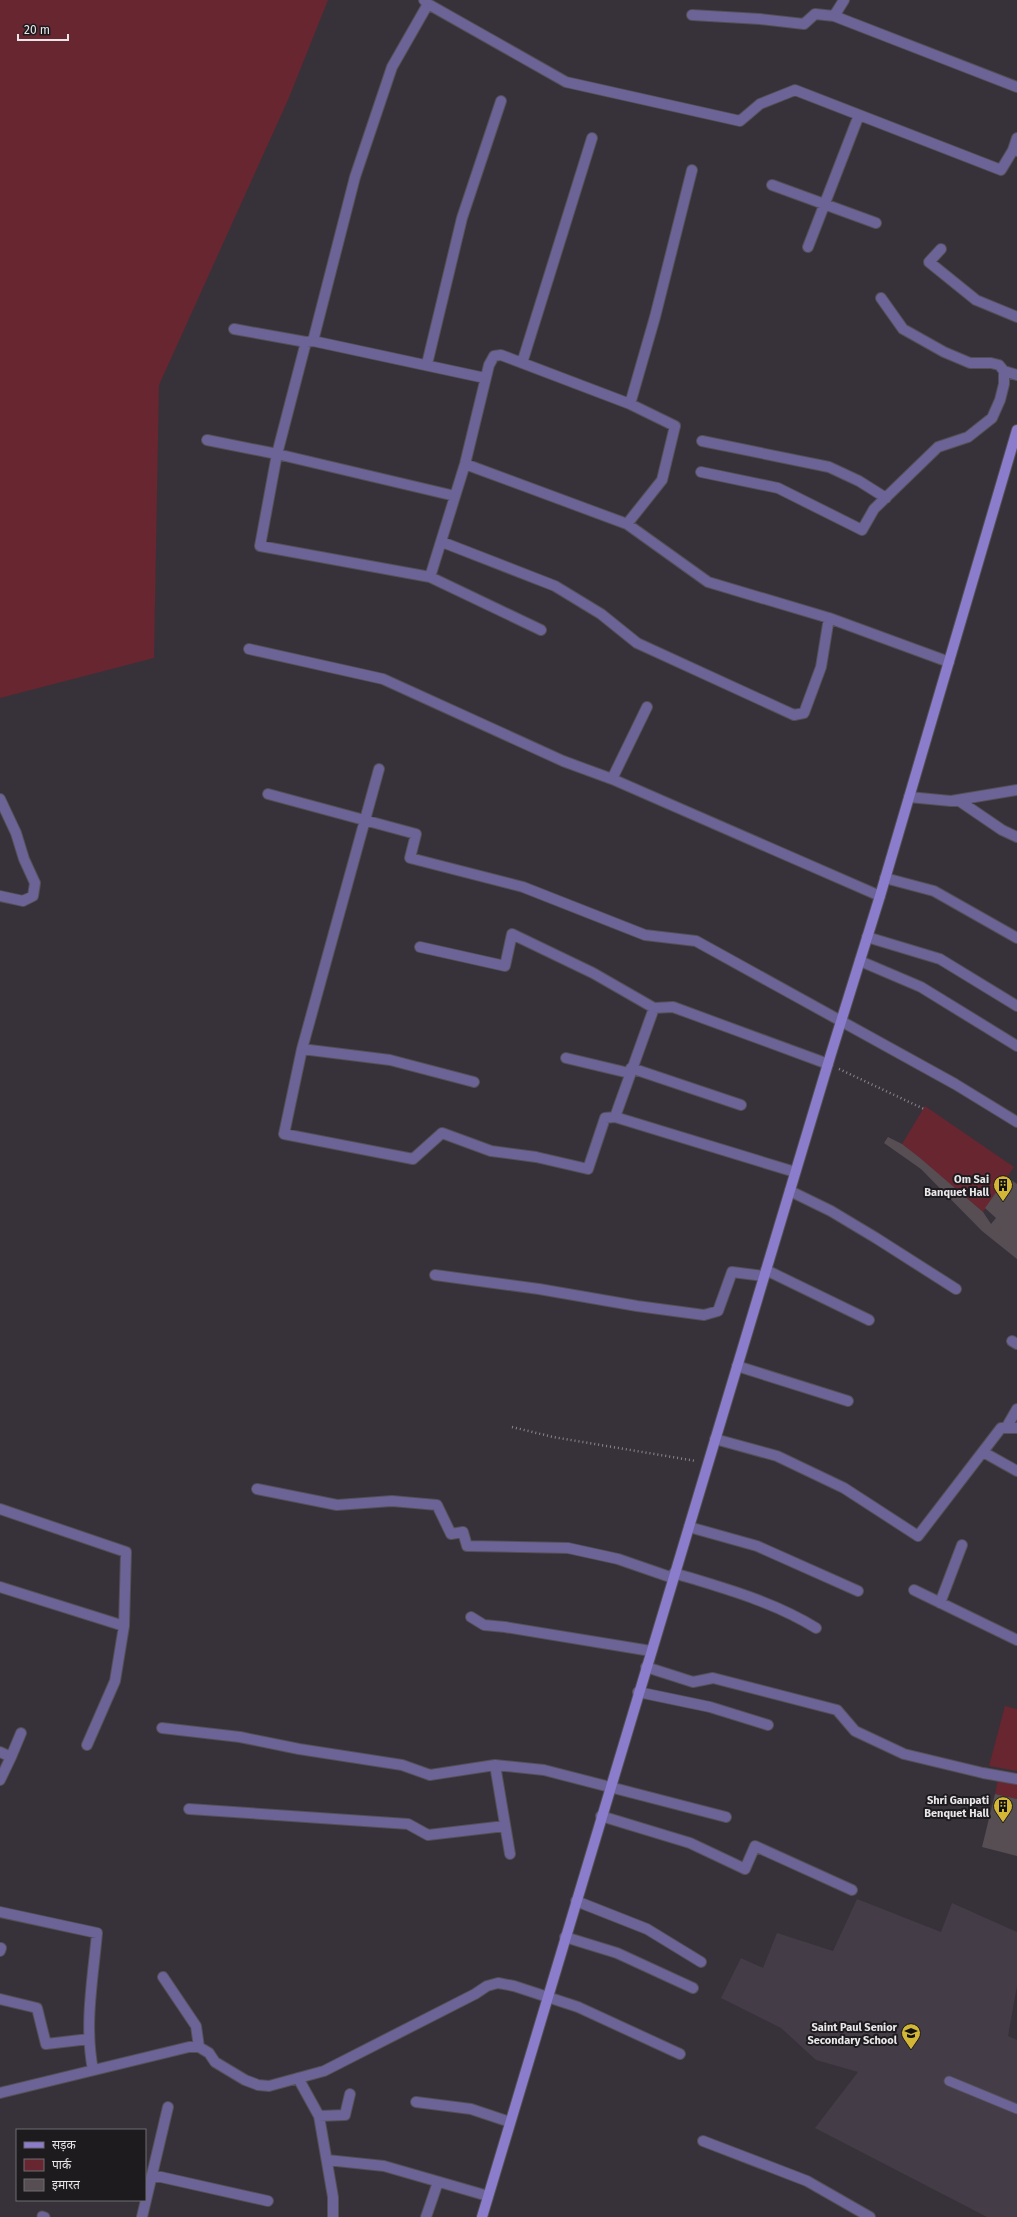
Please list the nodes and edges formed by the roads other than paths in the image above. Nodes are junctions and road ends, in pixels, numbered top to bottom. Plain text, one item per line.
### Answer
1 (844, 0) edge
2 (426, 2) edge
3 (692, 16) dead end
4 (834, 16) junction
5 (1017, 87) edge
6 (501, 101) dead end
7 (859, 115) junction
8 (592, 138) dead end
9 (1017, 138) edge
10 (1015, 151) edge
11 (692, 170) dead end
12 (772, 184) dead end
13 (824, 203) junction
14 (876, 223) dead end
15 (808, 247) dead end
16 (941, 249) dead end
17 (881, 298) dead end
18 (1017, 317) edge
19 (234, 329) dead end
20 (309, 342) junction
21 (522, 363) junction
22 (427, 364) junction
23 (1004, 371) junction
24 (1017, 375) edge
25 (485, 378) junction
26 (630, 404) junction
27 (1017, 430) edge
28 (207, 440) dead end
29 (702, 441) dead end
30 (278, 454) junction
31 (465, 464) junction
32 (701, 472) dead end
33 (455, 496) junction
34 (886, 498) junction
35 (627, 524) junction
36 (442, 542) junction
37 (430, 577) junction
38 (829, 618) junction
39 (541, 630) dead end
40 (250, 649) dead end
41 (949, 662) junction
42 (647, 707) dead end
43 (379, 769) dead end
44 (612, 780) junction
45 (1017, 790) edge
46 (268, 794) dead end
47 (909, 797) junction
48 (0, 799) edge
49 (958, 800) junction
50 (364, 821) junction
51 (1017, 837) edge
52 (885, 878) junction
53 (0, 896) edge
54 (880, 896) junction
55 (867, 937) junction
56 (1017, 938) edge
57 (420, 946) dead end
58 (860, 961) junction
59 (1017, 1006) edge
60 (654, 1008) junction
61 (840, 1022) junction
62 (1017, 1046) edge
63 (302, 1049) junction
64 (566, 1058) dead end
65 (828, 1064) junction
66 (630, 1070) junction
67 (474, 1082) dead end
68 (741, 1105) dead end
69 (615, 1117) junction
70 (1017, 1122) edge
71 (795, 1172) junction
72 (790, 1191) junction
73 (765, 1273) junction
74 (434, 1274) dead end
75 (956, 1289) dead end
76 (869, 1320) dead end
77 (737, 1366) junction
78 (848, 1401) dead end
79 (1017, 1409) edge
80 (1006, 1428) junction
81 (1017, 1428) edge
82 (715, 1439) junction
83 (982, 1452) junction
84 (1017, 1471) edge
85 (257, 1489) dead end
86 (0, 1510) edge
87 (688, 1527) junction
88 (962, 1545) dead end
89 (674, 1576) junction
90 (0, 1587) edge
91 (914, 1590) dead end
92 (858, 1591) dead end
93 (940, 1603) junction
94 (471, 1617) dead end
95 (124, 1626) junction
96 (816, 1628) dead end
97 (1017, 1640) edge
98 (651, 1651) junction
99 (646, 1667) junction
100 (638, 1692) junction
101 (768, 1725) dead end
102 (162, 1728) dead end
103 (20, 1734) dead end
104 (86, 1745) dead end
105 (0, 1752) edge
106 (11, 1757) junction
107 (495, 1765) junction
108 (1017, 1779) edge
109 (0, 1780) edge
110 (610, 1788) junction
111 (189, 1809) dead end
112 (601, 1816) junction
113 (726, 1817) dead end
114 (505, 1826) junction
115 (510, 1854) dead end
116 (852, 1890) dead end
117 (576, 1901) junction
118 (0, 1912) edge
119 (565, 1938) junction
120 (701, 1962) dead end
121 (163, 1977) dead end
122 (693, 1988) dead end
123 (548, 1996) junction
124 (0, 1999) edge
125 (89, 2039) junction
126 (199, 2047) junction
127 (680, 2054) dead end
128 (93, 2070) junction
129 (298, 2078) junction
130 (949, 2081) dead end
131 (0, 2093) edge
132 (350, 2094) dead end
133 (416, 2102) dead end
134 (168, 2107) dead end
135 (1017, 2110) edge
136 (319, 2116) junction
137 (510, 2122) junction
138 (703, 2141) dead end
139 (327, 2160) junction
140 (152, 2175) junction
141 (438, 2182) junction
142 (488, 2196) junction
143 (146, 2200) edge
144 (146, 2201) edge
145 (268, 2201) dead end
146 (142, 2217) edge
147 (333, 2217) edge
148 (426, 2217) edge
149 (482, 2217) edge
150 (870, 2217) edge

1 - 4 street
2 - 7 street
2 - 20 street
3 - 4 street
4 - 5 street
6 - 22 street
7 - 10 street
7 - 13 street
8 - 21 street
9 - 10 street
11 - 26 street
12 - 13 street
13 - 14 street
13 - 15 street
16 - 18 street
17 - 23 street
19 - 20 street
20 - 22 street
20 - 30 street
21 - 25 street
21 - 26 street
22 - 25 street
23 - 24 street
23 - 34 street
25 - 31 street
26 - 35 street
27 - 41 main road
28 - 30 street
29 - 34 street
30 - 33 street
30 - 37 street
31 - 33 street
31 - 35 street
32 - 34 street
33 - 36 street
35 - 38 street
36 - 37 street
36 - 38 street
37 - 39 street
38 - 41 street
40 - 44 street
41 - 47 main road
42 - 44 street
43 - 50 street
44 - 54 street
45 - 49 street
46 - 50 street
47 - 49 street
47 - 52 main road
48 - 53 street
49 - 51 street
50 - 61 street
50 - 63 street
52 - 54 main road
52 - 56 street
54 - 55 main road
55 - 58 main road
55 - 59 street
57 - 60 street
58 - 61 main road
58 - 62 street
60 - 65 street
60 - 66 street
61 - 65 main road
61 - 70 street
63 - 67 street
63 - 69 street
64 - 66 street
65 - 71 main road
66 - 68 street
66 - 69 street
69 - 71 street
71 - 72 main road
72 - 73 main road
72 - 75 street
73 - 74 street
73 - 76 street
73 - 77 main road
77 - 78 street
77 - 82 main road
79 - 80 street
80 - 81 street
80 - 83 street
82 - 83 street
82 - 87 main road
83 - 84 street
85 - 89 street
86 - 95 street
87 - 89 main road
87 - 92 street
88 - 93 street
89 - 96 street
89 - 98 main road
90 - 95 street
91 - 93 street
93 - 97 street
94 - 98 street
95 - 104 street
98 - 99 main road
99 - 100 main road
99 - 108 street
100 - 101 street
100 - 110 main road
102 - 107 street
103 - 106 street
105 - 106 street
106 - 109 street
107 - 110 street
107 - 114 street
110 - 112 main road
110 - 113 street
111 - 114 street
112 - 116 street
112 - 117 main road
114 - 115 street
117 - 119 main road
117 - 120 street
118 - 125 street
119 - 122 street
119 - 123 main road
121 - 126 street
123 - 127 street
123 - 129 street
123 - 137 main road
124 - 125 street
125 - 128 street
126 - 128 street
126 - 129 street
128 - 131 street
129 - 136 street
130 - 135 lane
132 - 136 street
133 - 137 street
134 - 140 street
136 - 139 street
137 - 142 main road
138 - 150 street
139 - 141 street
139 - 147 street
140 - 143 street
140 - 145 street
141 - 142 street
141 - 148 street
142 - 149 main road
144 - 146 street

